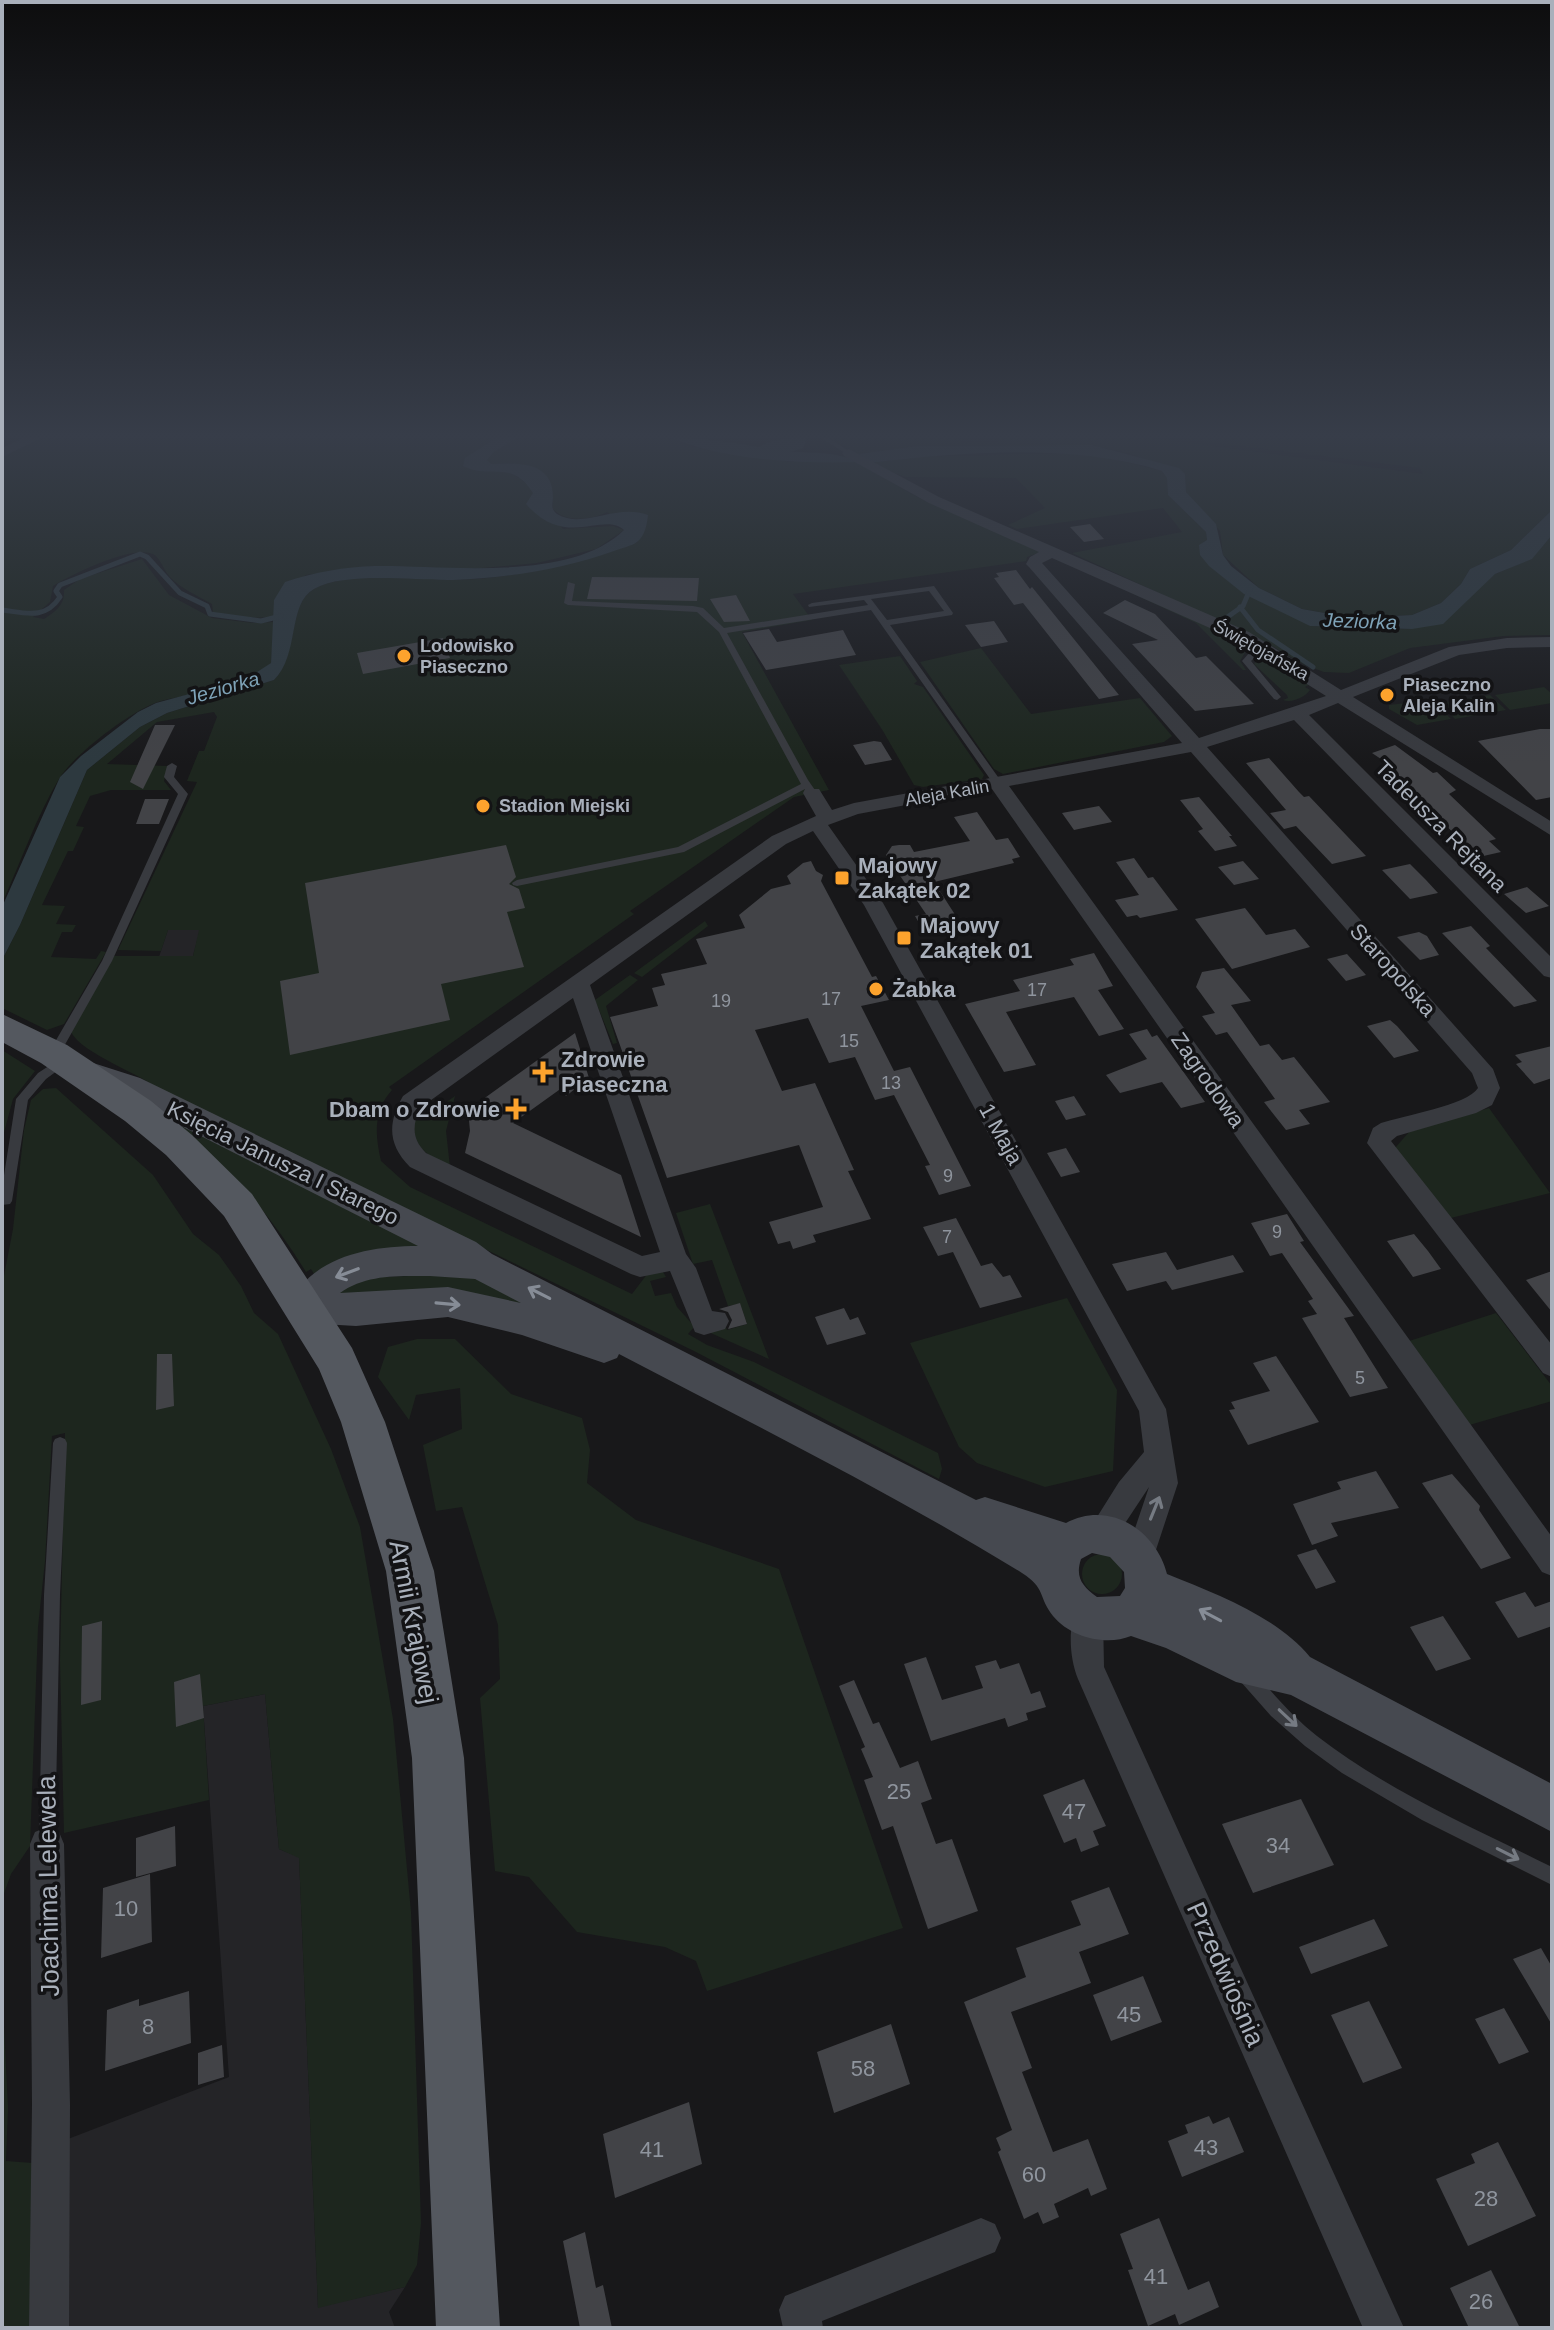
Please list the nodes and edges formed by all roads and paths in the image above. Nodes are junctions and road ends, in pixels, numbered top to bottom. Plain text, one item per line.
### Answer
1 (1043, 547) edge
2 (1053, 551) junction
3 (571, 584) dead end
4 (866, 597) junction
5 (812, 605) dead end
6 (873, 607) junction
7 (885, 623) junction
8 (723, 634) junction
9 (1552, 642) edge
10 (1266, 650) junction
11 (1340, 695) junction
12 (1277, 697) dead end
13 (1297, 713) junction
14 (1193, 746) junction
15 (172, 766) dead end
16 (998, 784) junction
17 (809, 789) junction
18 (822, 820) junction
19 (1552, 830) edge
20 (517, 883) dead end
21 (1552, 971) edge
22 (579, 984) junction
23 (2, 1026) edge
24 (67, 1062) junction
25 (6, 1201) dead end
26 (675, 1259) junction
27 (479, 1264) junction
28 (305, 1307) junction
29 (371, 1309) junction
30 (716, 1321) dead end
31 (337, 1361) junction
32 (1552, 1365) edge
33 (681, 1371) junction
34 (60, 1443) dead end
35 (1159, 1458) junction
36 (1075, 1549) junction
37 (1552, 1562) edge
38 (1139, 1586) junction
39 (1088, 1616) junction
40 (1236, 1660) junction
41 (1297, 1674) junction
42 (1552, 1809) edge
43 (47, 1844) joint
44 (1552, 1876) edge
45 (981, 2238) dead end
46 (49, 2328) edge
47 (468, 2328) edge
48 (803, 2328) edge
49 (1384, 2328) edge

1 - 2 street, Świętojańska
2 - 10 street, Świętojańska
2 - 14 street, Staropolska
3 - 8 lane
4 - 5 lane
4 - 6 lane, Zagrodowa
4 - 7 lane
6 - 7 lane, Zagrodowa
6 - 8 lane
7 - 16 lane, Zagrodowa
8 - 17 lane, 1 Maja
9 - 11 street, Aleja Kalin
10 - 11 street, Świętojańska
10 - 12 lane
11 - 13 street, Aleja Kalin
11 - 19 street, Świętojańska
13 - 14 street, Aleja Kalin
13 - 21 street, Tadeusza Rejtana
14 - 16 street, Aleja Kalin
14 - 32 street, Staropolska
15 - 24 lane
16 - 18 street, Aleja Kalin
16 - 37 street, Zagrodowa
17 - 18 street, 1 Maja
17 - 20 lane
18 - 22 street, Aleja Kalin
18 - 35 street, 1 Maja
22 - 26 street
22 - 26 street, Aleja Kalin
23 - 24 main road, Armii Krajowej
24 - 25 lane
24 - 27 street, Księcia Janusza I Starego
24 - 28 main road, Armii Krajowej
26 - 30 street
27 -> 28 street, Księcia Janusza I Starego
33 -> 27 street, Księcia Janusza I Starego
28 - 29 street, Księcia Janusza I Starego
28 - 31 main road, Armii Krajowej
29 - 31 street
29 -> 33 street, Księcia Janusza I Starego
31 - 47 main road, Armii Krajowej
33 - 36 street, Księcia Janusza I Starego
34 - 43 lane, Joachima Lelewela
35 - 36 street
38 -> 35 street, 1 Maja
36 - 38 street
36 - 39 street
38 - 39 street
38 - 40 street
41 -> 38 street
39 - 49 street, Przedwiośnia
40 - 41 street
40 -> 44 lane
41 - 42 street
43 - 46 street, Joachima Lelewela
45 - 48 street

